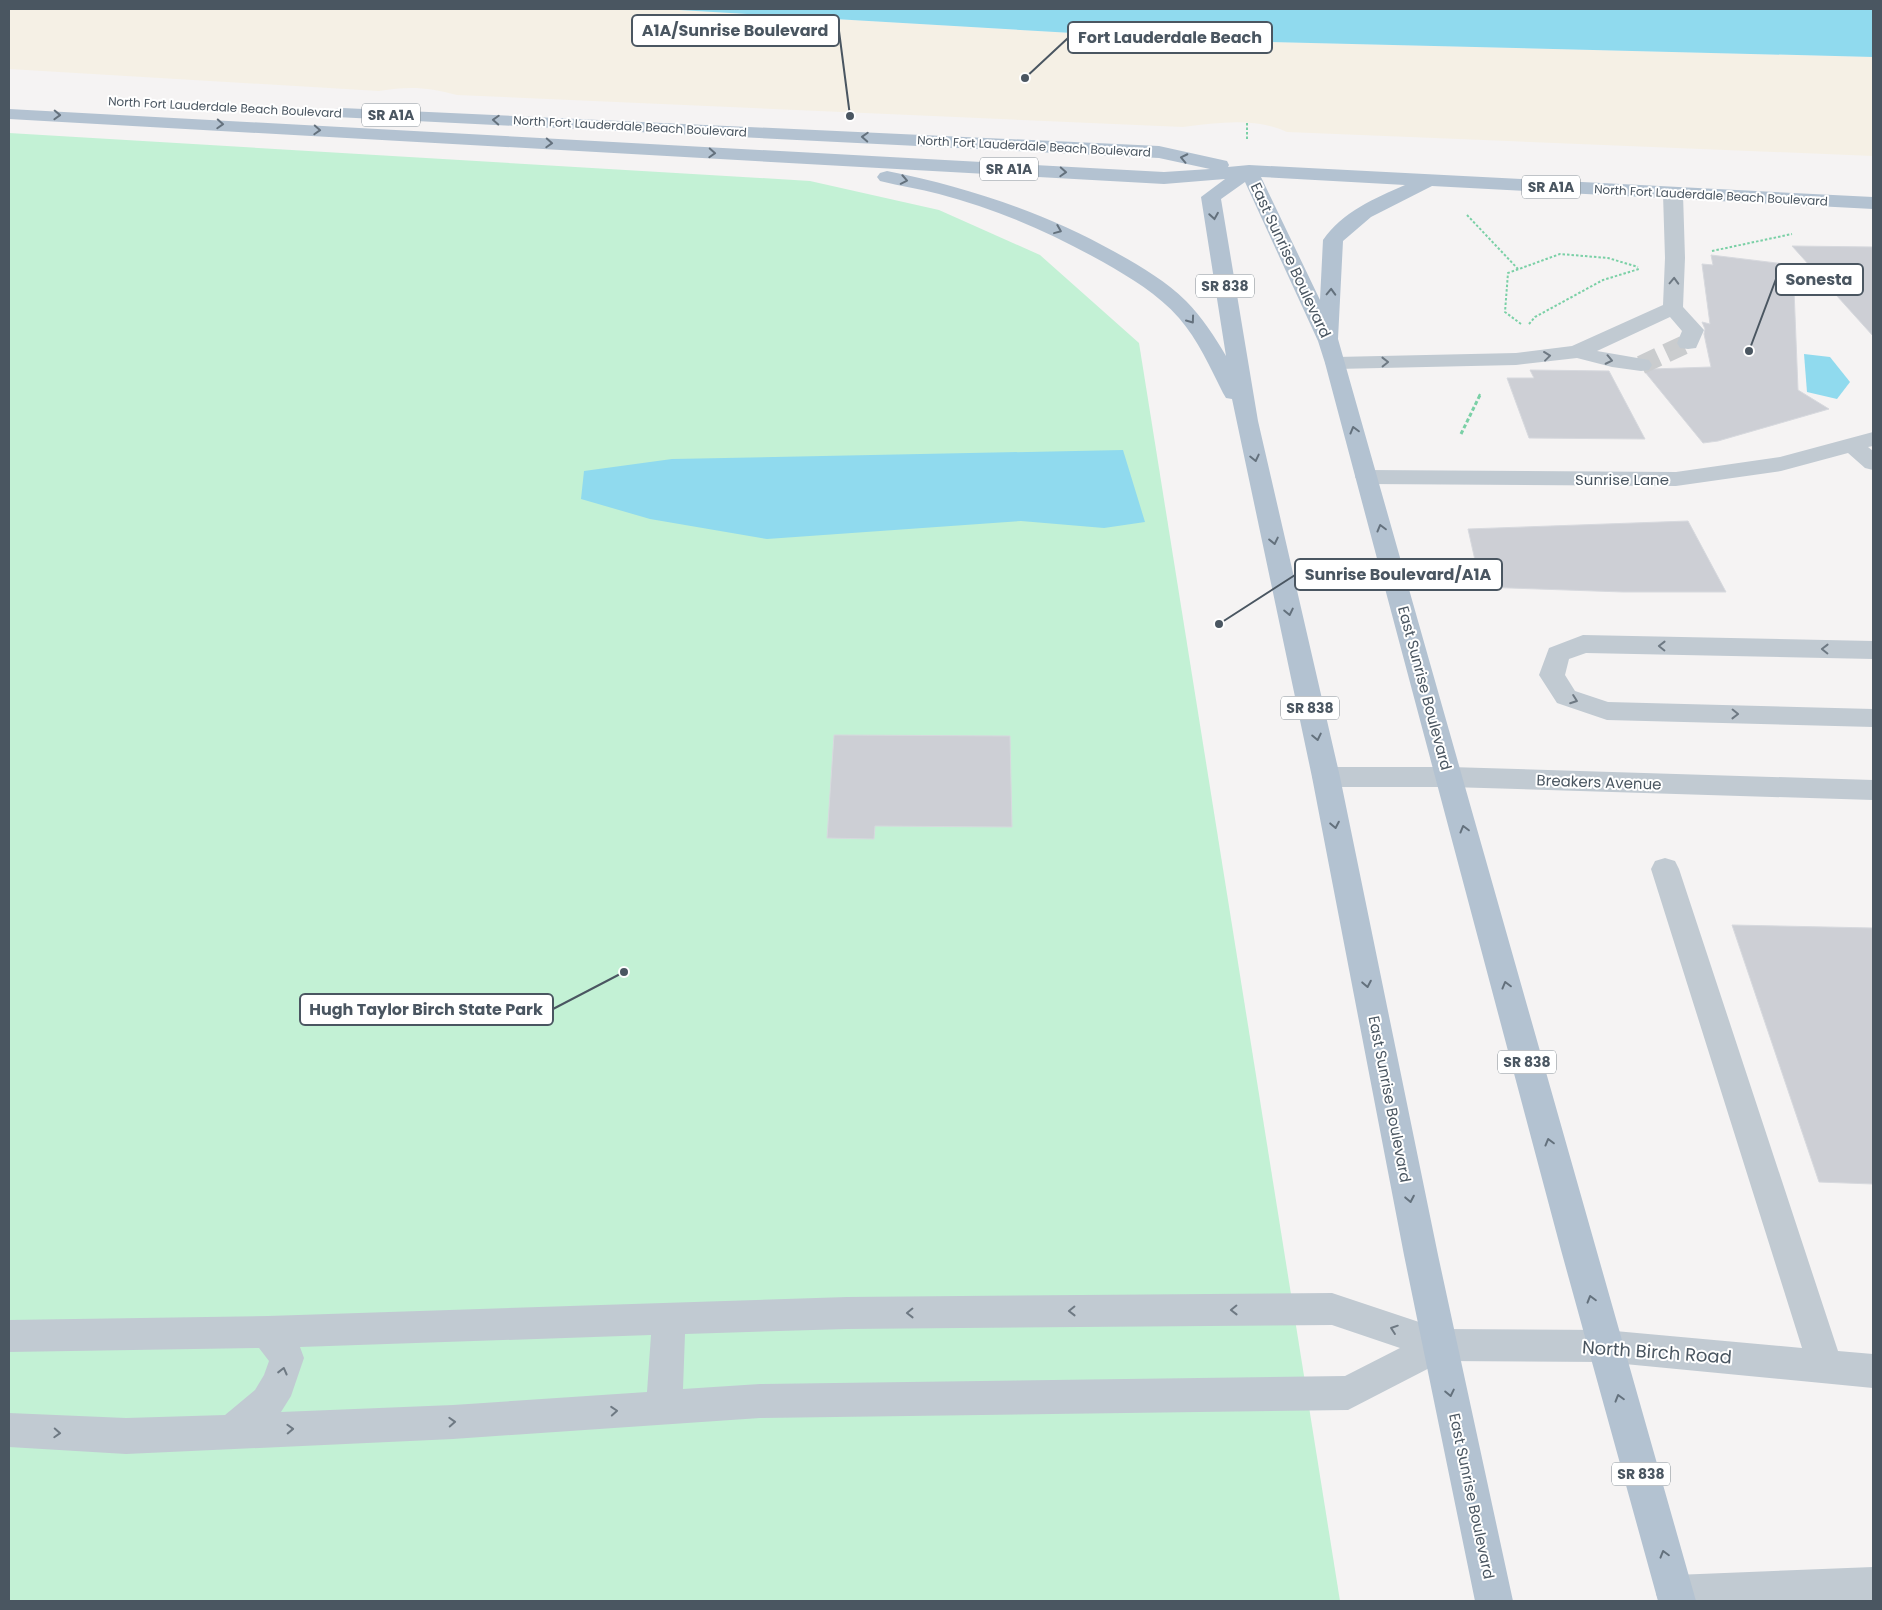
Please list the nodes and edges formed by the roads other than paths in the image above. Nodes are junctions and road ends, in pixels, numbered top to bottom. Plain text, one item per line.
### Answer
1 (328, 112) dead end
2 (9, 114) edge
3 (770, 156) junction
4 (1249, 171) junction
5 (1430, 180) junction
6 (1673, 194) junction
7 (1873, 202) edge
8 (1672, 308) junction
9 (1329, 341) junction
10 (1688, 344) dead end
11 (1577, 352) junction
12 (1336, 363) junction
13 (1641, 365) tunnel mouth
14 (1247, 421) junction
15 (1862, 442) edge
16 (1873, 463) edge
17 (1367, 478) junction
18 (1873, 650) edge
19 (1873, 718) edge
20 (1326, 777) junction
21 (1450, 777) junction
22 (1873, 790) edge
23 (1665, 869) dead end
24 (669, 1319) junction
25 (268, 1332) junction
26 (9, 1336) edge
27 (1440, 1345) junction
28 (1604, 1346) junction
29 (1826, 1367) junction
30 (1873, 1371) edge
31 (664, 1407) junction
32 (9, 1430) edge
33 (230, 1432) junction
34 (1873, 1586) edge
35 (1676, 1598) edge
36 (1494, 1601) edge

4 -> 1 main road, North Fort Lauderdale Beach Boulevard / SR A1A
2 -> 3 main road, North Fort Lauderdale Beach Boulevard / SR A1A
3 -> 4 main road, North Fort Lauderdale Beach Boulevard / SR A1A
3 -> 14 main road
4 - 5 main road, North Fort Lauderdale Beach Boulevard / SR A1A
4 - 9 main road, East Sunrise Boulevard / SR 838
4 -> 14 main road, East Sunrise Boulevard / SR 838
5 - 6 main road, North Fort Lauderdale Beach Boulevard / SR A1A
9 -> 5 main road
6 - 7 main road, North Fort Lauderdale Beach Boulevard / SR A1A
8 -> 6 street
8 - 10 street
8 - 11 street
9 - 12 main road, East Sunrise Boulevard / SR 838
12 -> 11 street
11 -> 13 street
17 -> 12 main road, East Sunrise Boulevard / SR 838
14 -> 20 main road, East Sunrise Boulevard / SR 838
15 - 16 street
15 - 17 street, Sunrise Lane
21 -> 17 main road, East Sunrise Boulevard / SR 838
18 -> 19 street
20 - 21 street, Breakers Avenue
20 -> 27 main road, East Sunrise Boulevard / SR 838
21 - 22 street, Breakers Avenue
28 -> 21 main road, East Sunrise Boulevard / SR 838
23 - 29 street
24 - 25 street
27 -> 24 street
24 - 31 street
25 - 26 street
33 -> 25 street
27 - 28 street, North Birch Road
27 - 31 street
27 -> 36 main road, East Sunrise Boulevard / SR 838
28 - 29 street, North Birch Road
35 -> 28 main road, East Sunrise Boulevard / SR 838
29 - 30 street, North Birch Road
33 -> 31 street
32 -> 33 street
34 - 35 street

